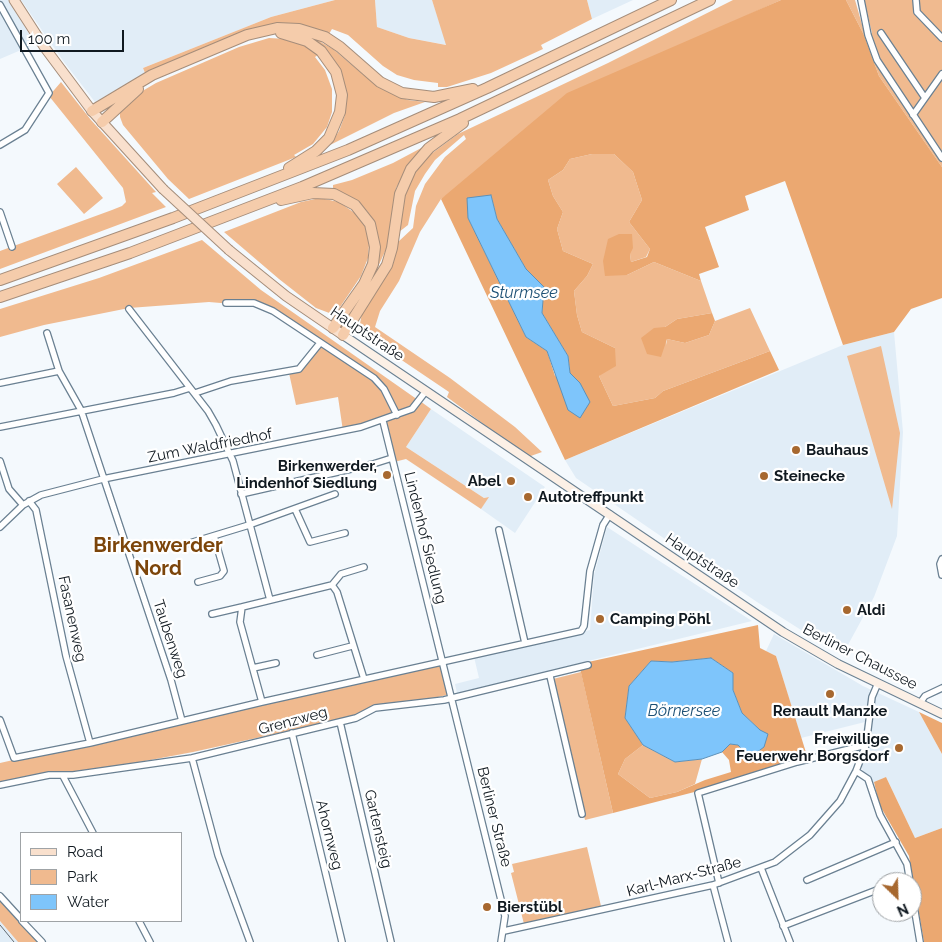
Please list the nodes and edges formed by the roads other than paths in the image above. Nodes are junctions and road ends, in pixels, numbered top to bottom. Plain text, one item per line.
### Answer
1 (7, 0) edge
2 (14, 0) edge
3 (671, 0) edge
4 (710, 0) edge
5 (862, 0) edge
6 (916, 0) edge
7 (0, 4) edge
8 (881, 33) dead end
9 (942, 38) edge
10 (942, 74) edge
11 (510, 77) junction
12 (509, 96) junction
13 (925, 98) junction
14 (92, 111) junction
15 (913, 115) junction
16 (102, 122) junction
17 (0, 145) edge
18 (942, 158) edge
19 (256, 187) junction
20 (253, 206) junction
21 (0, 212) edge
22 (12, 247) dead end
23 (0, 280) edge
24 (0, 297) edge
25 (226, 303) dead end
26 (129, 309) dead end
27 (333, 328) junction
28 (47, 333) dead end
29 (343, 335) junction
30 (320, 343) junction
31 (59, 371) junction
32 (0, 383) edge
33 (192, 390) junction
34 (426, 391) junction
35 (81, 410) junction
36 (397, 415) junction
37 (383, 421) junction
38 (0, 427) edge
39 (230, 455) junction
40 (392, 458) junction
41 (0, 461) edge
42 (103, 479) junction
43 (241, 494) junction
44 (335, 494) dead end
45 (26, 503) junction
46 (295, 508) junction
47 (610, 514) junction
48 (249, 525) junction
49 (0, 527) edge
50 (499, 530) dead end
51 (345, 532) dead end
52 (214, 536) junction
53 (180, 546) dead end
54 (942, 559) edge
55 (364, 567) dead end
56 (942, 575) edge
57 (198, 582) dead end
58 (332, 584) junction
59 (270, 600) junction
60 (242, 607) junction
61 (212, 614) dead end
62 (768, 621) joint
63 (525, 642) junction
64 (352, 646) junction
65 (317, 655) dead end
66 (441, 662) junction
67 (276, 663) dead end
68 (588, 665) dead end
69 (253, 668) junction
70 (550, 676) junction
71 (364, 679) junction
72 (878, 683) junction
73 (942, 688) edge
74 (452, 698) junction
75 (262, 702) junction
76 (920, 703) junction
77 (942, 714) edge
78 (0, 720) edge
79 (182, 722) junction
80 (340, 722) junction
81 (292, 733) junction
82 (90, 743) junction
83 (866, 745) junction
84 (192, 758) junction
85 (856, 771) junction
86 (63, 776) junction
87 (0, 785) edge
88 (582, 814) dead end
89 (92, 832) edge
90 (896, 842) junction
91 (761, 868) junction
92 (908, 872) edge
93 (807, 880) dead end
94 (716, 884) junction
95 (872, 892) edge
96 (0, 896) edge
97 (20, 918) edge
98 (24, 922) edge
99 (140, 922) edge
100 (917, 922) edge
101 (783, 926) junction
102 (504, 931) junction
103 (42, 942) edge
104 (150, 942) edge
105 (250, 942) edge
106 (342, 942) edge
107 (391, 942) edge
108 (501, 942) edge
109 (728, 942) edge
110 (790, 942) edge
111 (920, 942) edge

1 - 7 street
2 - 14 main road, Hauptstraße
3 - 11 highway
4 - 12 highway
5 - 15 street
6 - 9 street
7 - 17 street
8 - 13 street
10 - 13 street
11 - 14 highway
11 - 19 highway
12 - 20 highway
12 - 29 highway
13 - 15 street
14 - 16 main road, Hauptstraße
15 - 18 street
16 - 19 highway
16 - 27 main road, Hauptstraße, bridge
19 - 23 highway
20 - 24 highway
20 - 27 highway
21 - 22 street
25 - 30 street
26 - 33 street
27 - 29 main road, Hauptstraße
28 - 31 street, Taubenweg
29 - 34 main road, Hauptstraße
30 - 33 street
30 - 36 street
31 - 32 street
31 - 35 street, Taubenweg
33 - 35 street
33 - 39 street
34 - 36 street, Zum Waldfriedhof
34 - 47 main road, Hauptstraße
35 - 38 street
35 - 42 street, Taubenweg
36 - 37 street, Zum Waldfriedhof
37 - 39 street, Zum Waldfriedhof
37 - 40 street, Lindenhof Siedlung
39 - 42 street, Zum Waldfriedhof
39 - 43 street
40 - 43 street
40 - 66 street, Lindenhof Siedlung
41 - 45 street, Fasanenweg
42 - 45 street, Zum Waldfriedhof
42 - 79 street, Taubenweg
43 - 48 street
44 - 46 street
45 - 49 street, Zum Waldfriedhof
45 - 82 street, Fasanenweg
46 - 48 street
46 - 51 street
47 - 62 main road, Hauptstraße
47 - 63 street
48 - 52 street
48 - 59 street
50 - 63 street
52 - 53 street
52 - 57 street
54 - 56 street
55 - 58 street
58 - 59 street
58 - 64 street
59 - 60 street
60 - 61 street
60 - 69 street
62 - 72 main road, Berliner Chaussee
63 - 66 street
64 - 65 street
64 - 71 street
66 - 71 street, Grenzweg
66 - 74 street, Lindenhof Siedlung
67 - 69 street
68 - 70 street, Grenzweg
69 - 75 street
70 - 74 street, Grenzweg
70 - 88 street
71 - 75 street, Grenzweg
72 - 76 main road, Berliner Chaussee
72 - 83 street, Karl-Marx-Straße
73 - 76 street
74 - 80 street, Grenzweg
74 - 102 street, Berliner Straße
75 - 79 street, Grenzweg
76 - 77 main road, Berliner Chaussee
78 - 82 street, Grenzweg
79 - 82 street, Grenzweg
80 - 81 street, Grenzweg
80 - 107 street, Gartensteig
81 - 84 street, Grenzweg
81 - 106 street, Ahornweg
83 - 85 street, Karl-Marx-Straße
83 - 94 street
84 - 86 street, Grenzweg
84 - 105 street
85 - 90 street
85 - 91 street, Karl-Marx-Straße
86 - 87 street, Grenzweg
86 - 89 street
90 - 92 street
90 - 93 street
91 - 94 street, Karl-Marx-Straße
91 - 101 street
94 - 102 street, Karl-Marx-Straße
94 - 109 street
95 - 101 street
96 - 97 street
98 - 103 street
99 - 104 street
100 - 111 street
101 - 110 street
102 - 108 street, Berliner Straße

